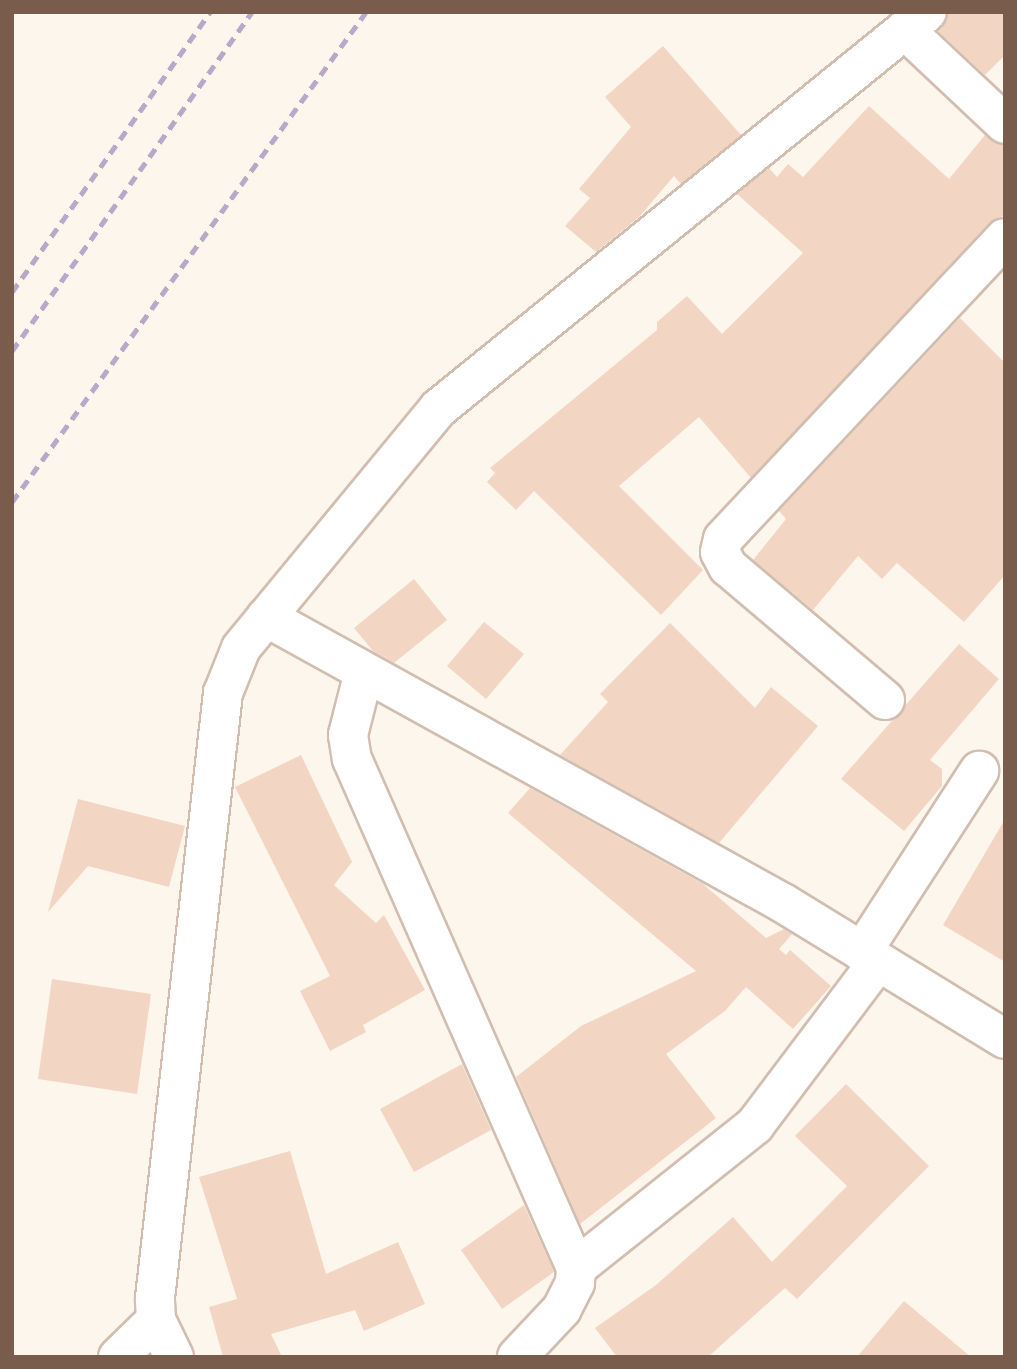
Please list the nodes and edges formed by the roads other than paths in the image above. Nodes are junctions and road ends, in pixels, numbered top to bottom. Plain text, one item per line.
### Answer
1 (916, 21) edge
2 (1005, 124) edge
3 (1005, 238) edge
4 (266, 617) junction
5 (364, 672) junction
6 (885, 700) dead end
7 (979, 771) dead end
8 (870, 957) junction
9 (1005, 1040) edge
10 (576, 1268) junction
11 (156, 1320) junction
12 (118, 1357) edge
13 (174, 1357) edge
14 (517, 1357) edge

1 - 2 street
1 - 4 street
3 - 6 street
4 - 5 street
4 - 11 street
5 - 8 street
5 - 10 street
7 - 8 street
8 - 9 street
8 - 10 street
10 - 14 street
11 - 12 street
11 - 13 street

